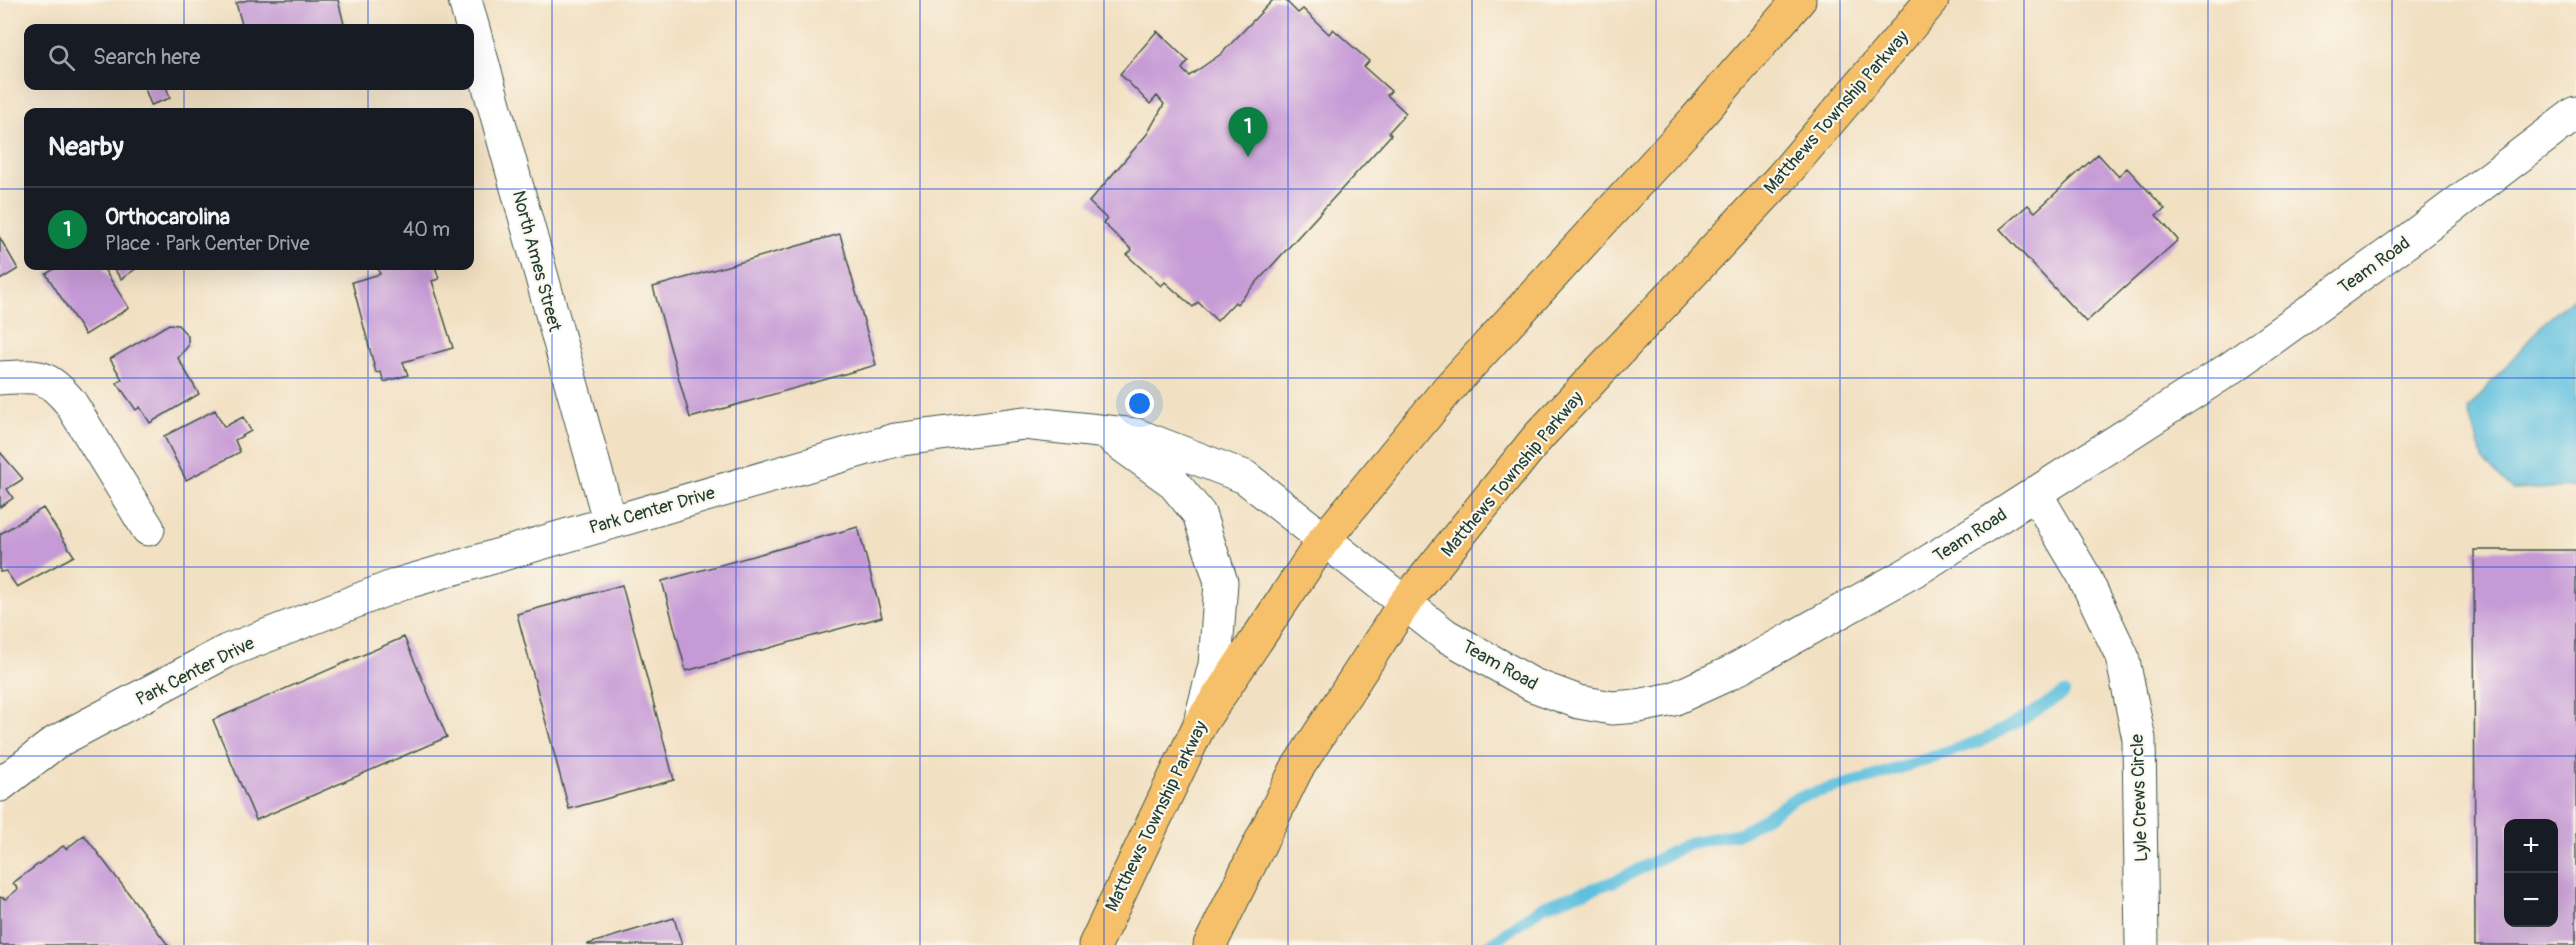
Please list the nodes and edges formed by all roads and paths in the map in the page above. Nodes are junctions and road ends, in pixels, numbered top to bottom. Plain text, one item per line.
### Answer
1 (465, 0) edge
2 (1799, 0) edge
3 (1932, 0) edge
4 (472, 24) edge
5 (474, 32) edge
6 (2576, 113) edge
7 (0, 378) edge
8 (1104, 432) junction
9 (2035, 493) junction
10 (610, 523) junction
11 (148, 529) dead end
12 (1323, 541) junction
13 (1404, 604) junction
14 (1200, 724) junction
15 (0, 785) edge
16 (1095, 945) edge
17 (1210, 945) edge
18 (2142, 945) edge

1 - 4 street, North Ames Street
2 - 12 main road, Matthews Township Parkway
3 - 13 main road, Matthews Township Parkway
5 - 10 street, North Ames Street
6 - 9 street, Team Road
7 - 11 street
8 - 10 street, Park Center Drive
8 - 12 street, Park Center Drive
8 - 14 street
9 - 13 street, Team Road
9 - 18 street, Lyle Crews Circle
10 - 15 street, Park Center Drive
12 - 13 street, Team Road
12 - 14 main road, Matthews Township Parkway
13 - 17 main road, Matthews Township Parkway
14 - 16 main road, Matthews Township Parkway

